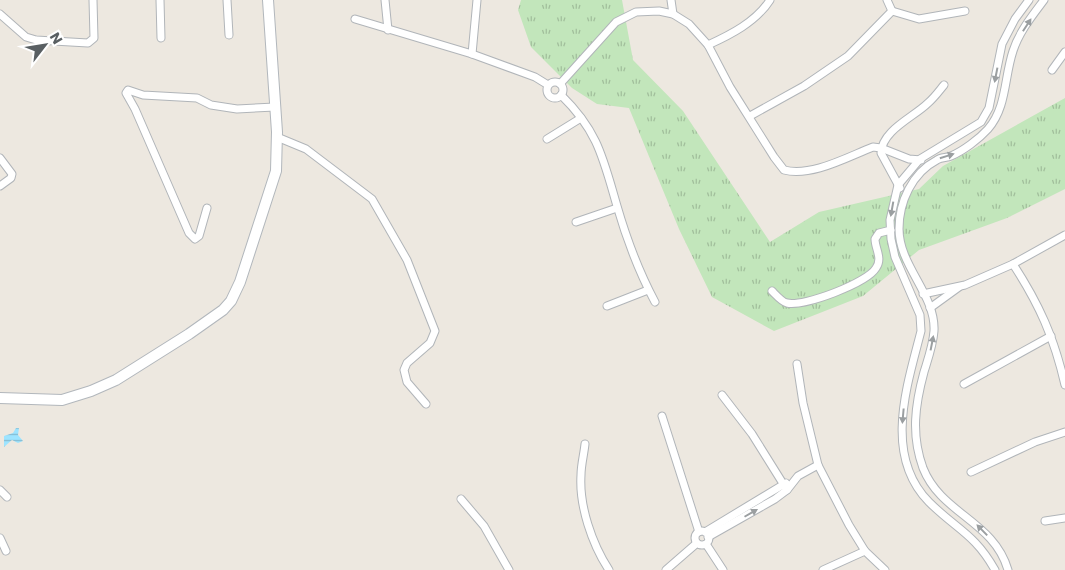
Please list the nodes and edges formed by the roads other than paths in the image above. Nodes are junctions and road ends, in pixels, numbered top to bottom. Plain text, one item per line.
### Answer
1 (93, 0) edge
2 (160, 0) edge
3 (227, 0) edge
4 (268, 0) edge
5 (385, 0) edge
6 (477, 0) edge
7 (671, 0) edge
8 (770, 0) edge
9 (887, 0) edge
10 (1029, 0) edge
11 (1044, 0) edge
12 (892, 10) junction
13 (965, 11) dead end
14 (0, 14) edge
15 (673, 14) junction
16 (355, 19) dead end
17 (388, 30) junction
18 (229, 34) dead end
19 (161, 38) dead end
20 (708, 45) junction
21 (1065, 52) edge
22 (472, 54) junction
23 (1052, 70) dead end
24 (560, 84) junction
25 (548, 85) junction
26 (944, 85) dead end
27 (143, 95) junction
28 (561, 95) junction
29 (275, 107) junction
30 (135, 108) junction
31 (750, 116) junction
32 (581, 118) junction
33 (276, 137) junction
34 (547, 138) dead end
35 (881, 148) junction
36 (0, 158) edge
37 (920, 160) junction
38 (930, 165) junction
39 (898, 185) junction
40 (0, 186) edge
41 (905, 196) junction
42 (207, 208) dead end
43 (618, 208) junction
44 (576, 222) dead end
45 (891, 230) junction
46 (1065, 235) edge
47 (1013, 264) junction
48 (959, 287) junction
49 (648, 290) junction
50 (772, 292) dead end
51 (923, 294) junction
52 (655, 302) dead end
53 (607, 306) dead end
54 (930, 308) junction
55 (1052, 336) junction
56 (797, 364) dead end
57 (911, 368) junction
58 (924, 374) junction
59 (964, 384) dead end
60 (1065, 385) edge
61 (908, 386) junction
62 (920, 388) junction
63 (722, 395) dead end
64 (0, 398) edge
65 (426, 404) dead end
66 (662, 416) dead end
67 (1065, 432) edge
68 (586, 444) dead end
69 (818, 465) junction
70 (971, 472) dead end
71 (787, 485) junction
72 (0, 490) edge
73 (7, 497) dead end
74 (461, 499) dead end
75 (1065, 518) edge
76 (1045, 520) dead end
77 (705, 536) junction
78 (0, 538) edge
79 (697, 543) junction
80 (6, 551) dead end
81 (865, 551) junction
82 (509, 570) edge
83 (609, 570) edge
84 (666, 570) edge
85 (724, 570) edge
86 (823, 570) edge
87 (885, 570) edge
88 (995, 570) edge
89 (1008, 570) edge

1 - 14 street
2 - 19 street
3 - 18 street
4 - 29 street
5 - 17 street
6 - 22 street
7 - 15 street
8 - 20 street
9 - 12 street
10 -> 37 street
38 -> 11 street
12 - 13 street
12 - 31 street
15 - 20 street
15 - 24 street
16 - 17 street
17 - 22 street
20 - 31 street
21 - 23 street
22 - 25 street
24 - 25 street
24 - 28 street
25 - 28 street
26 - 35 street
27 - 29 street
27 - 30 street
27 - 30 street
28 - 32 street
29 - 33 street
30 - 42 street
31 - 35 street
32 - 34 street
32 - 43 street
33 - 64 street
33 - 65 street
35 - 37 street
35 - 39 street
36 - 40 street
37 - 38 street
37 - 39 street
38 - 41 street
39 - 41 street
39 -> 45 street
41 - 51 street
43 - 44 street
43 - 49 street
45 - 50 street
45 - 57 street
46 - 47 street
47 - 48 street
47 - 55 street
48 - 51 street
48 - 54 street
49 - 52 street
49 - 53 street
51 - 54 street
58 -> 54 street
55 - 59 street
55 - 60 street
56 - 69 street
57 - 58 street
57 - 61 street
58 - 62 street
61 - 62 street
61 -> 88 street
89 -> 62 street
63 - 71 street
66 - 77 street
67 - 70 street
68 - 83 street
69 - 71 street
69 - 81 street
71 - 77 street
72 - 73 street
74 - 82 street
75 - 76 street
77 - 79 street
77 - 79 street
77 - 85 street
78 - 80 street
79 - 84 street
81 - 86 street
81 - 87 street

